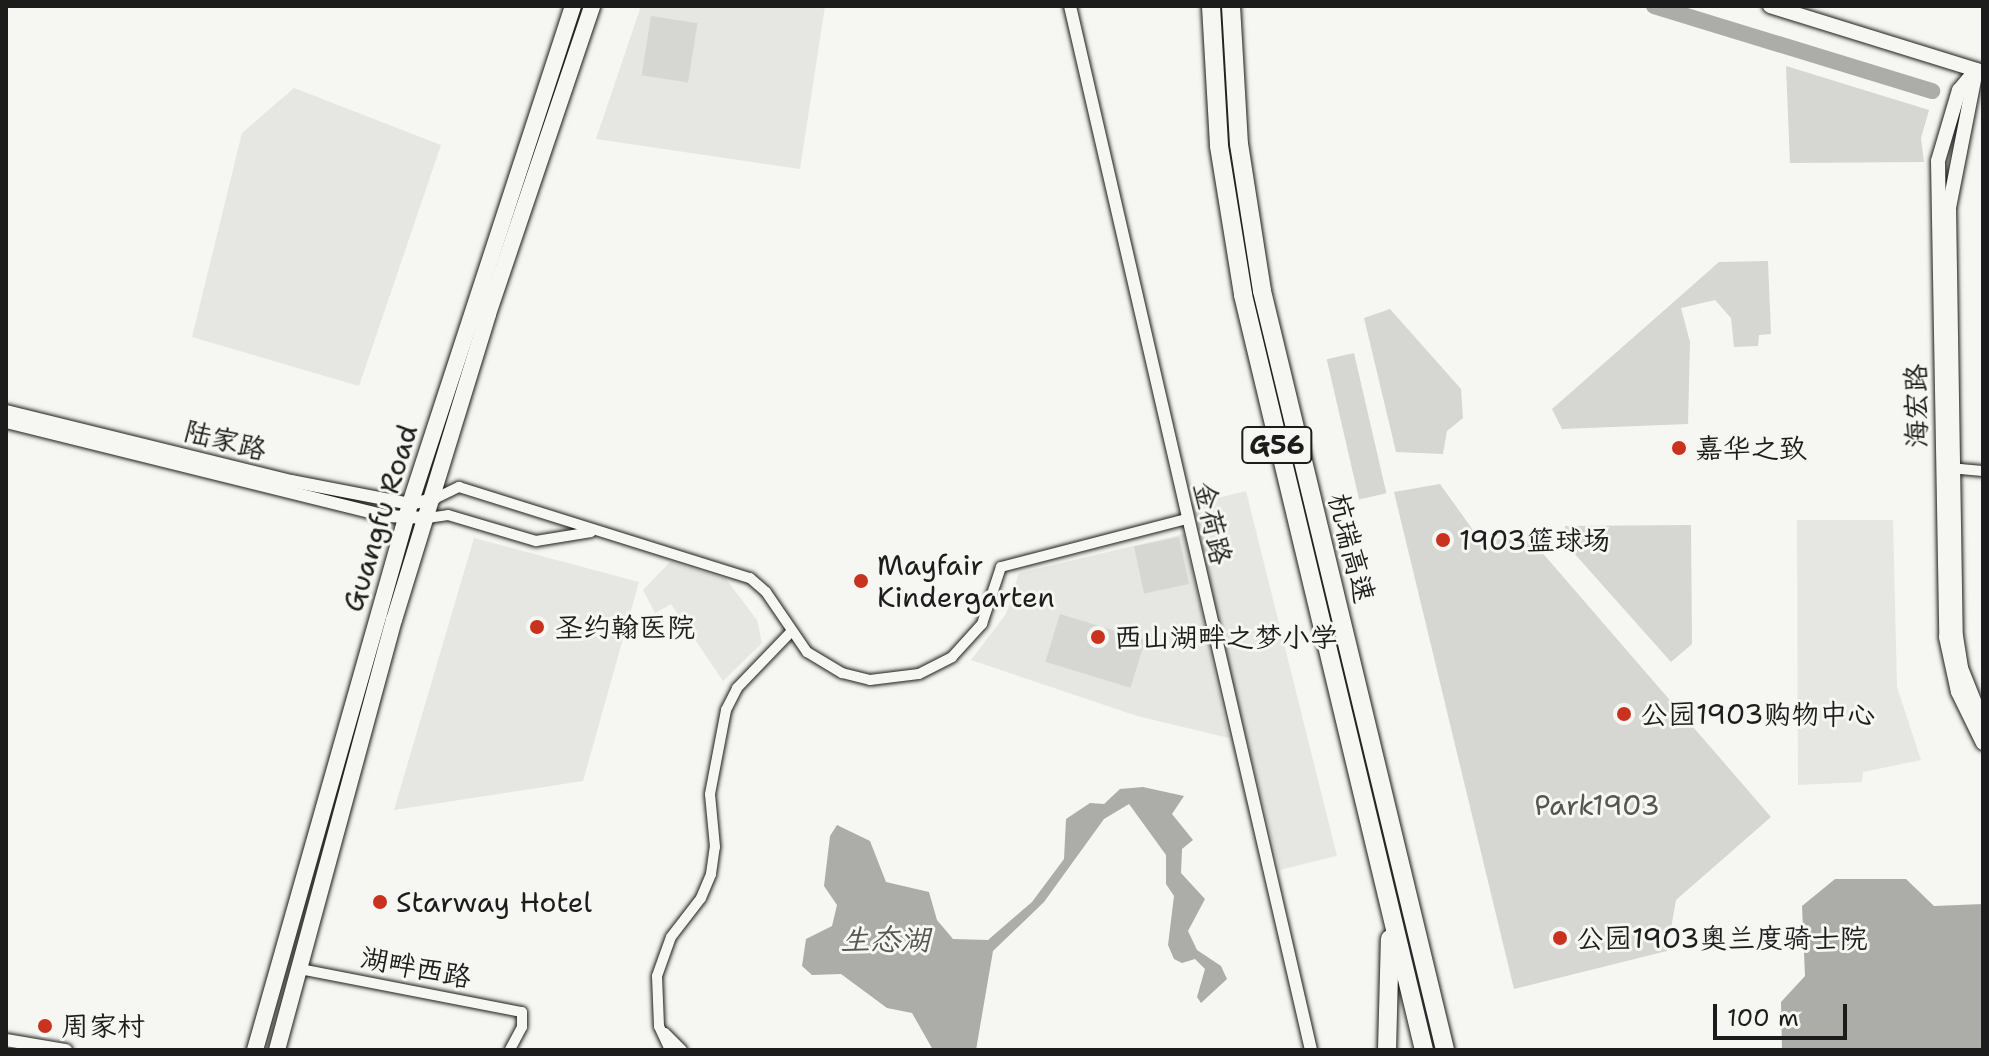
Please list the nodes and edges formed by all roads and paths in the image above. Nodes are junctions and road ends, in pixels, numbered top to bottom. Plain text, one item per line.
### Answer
1 (573, 6) edge
2 (592, 6) edge
3 (1070, 6) edge
4 (1211, 6) edge
5 (1231, 6) edge
6 (1770, 6) edge
7 (1803, 6) edge
8 (1981, 65) edge
9 (6, 411) edge
10 (6, 422) edge
11 (1948, 468) junction
12 (1983, 471) edge
13 (434, 499) junction
14 (408, 511) junction
15 (427, 518) junction
16 (1187, 519) junction
17 (591, 532) junction
18 (790, 633) junction
19 (1983, 723) edge
20 (1983, 743) edge
21 (1381, 873) junction
22 (300, 969) junction
23 (659, 1026) junction
24 (6, 1040) edge
25 (66, 1050) edge
26 (255, 1050) edge
27 (277, 1050) edge
28 (510, 1050) edge
29 (670, 1050) edge
30 (682, 1050) edge
31 (1311, 1050) edge
32 (1387, 1050) edge
33 (1424, 1050) edge
34 (1447, 1050) edge

1 - 14 main road, Guangfu Road
2 - 13 main road, Guangfu Road
3 - 16 street, 金荷路
4 - 21 highway, 杭瑞高速 / G56
5 - 34 highway, 杭瑞高速 / G56
6 - 8 main road
7 - 8 main road
8 - 11 main road, 海宏路
9 - 14 street, 陆家路
10 - 14 street, 陆家路
11 - 12 street
11 - 19 main road, 海宏路
11 - 20 main road, 海宏路
13 - 14 street, 陆家路
13 - 15 main road, Guangfu Road
13 - 17 street
14 - 15 street, 陆家路
14 - 26 main road, Guangfu Road
15 - 17 street
15 - 22 main road, Guangfu Road
16 - 18 street
16 - 31 street, 金荷路
17 - 18 street
18 - 23 street
21 - 32 highway
21 - 33 highway, 杭瑞高速 / G56
22 - 27 main road, Guangfu Road
22 - 28 street, 湖畔西路
23 - 29 street
23 - 30 street
24 - 25 street

